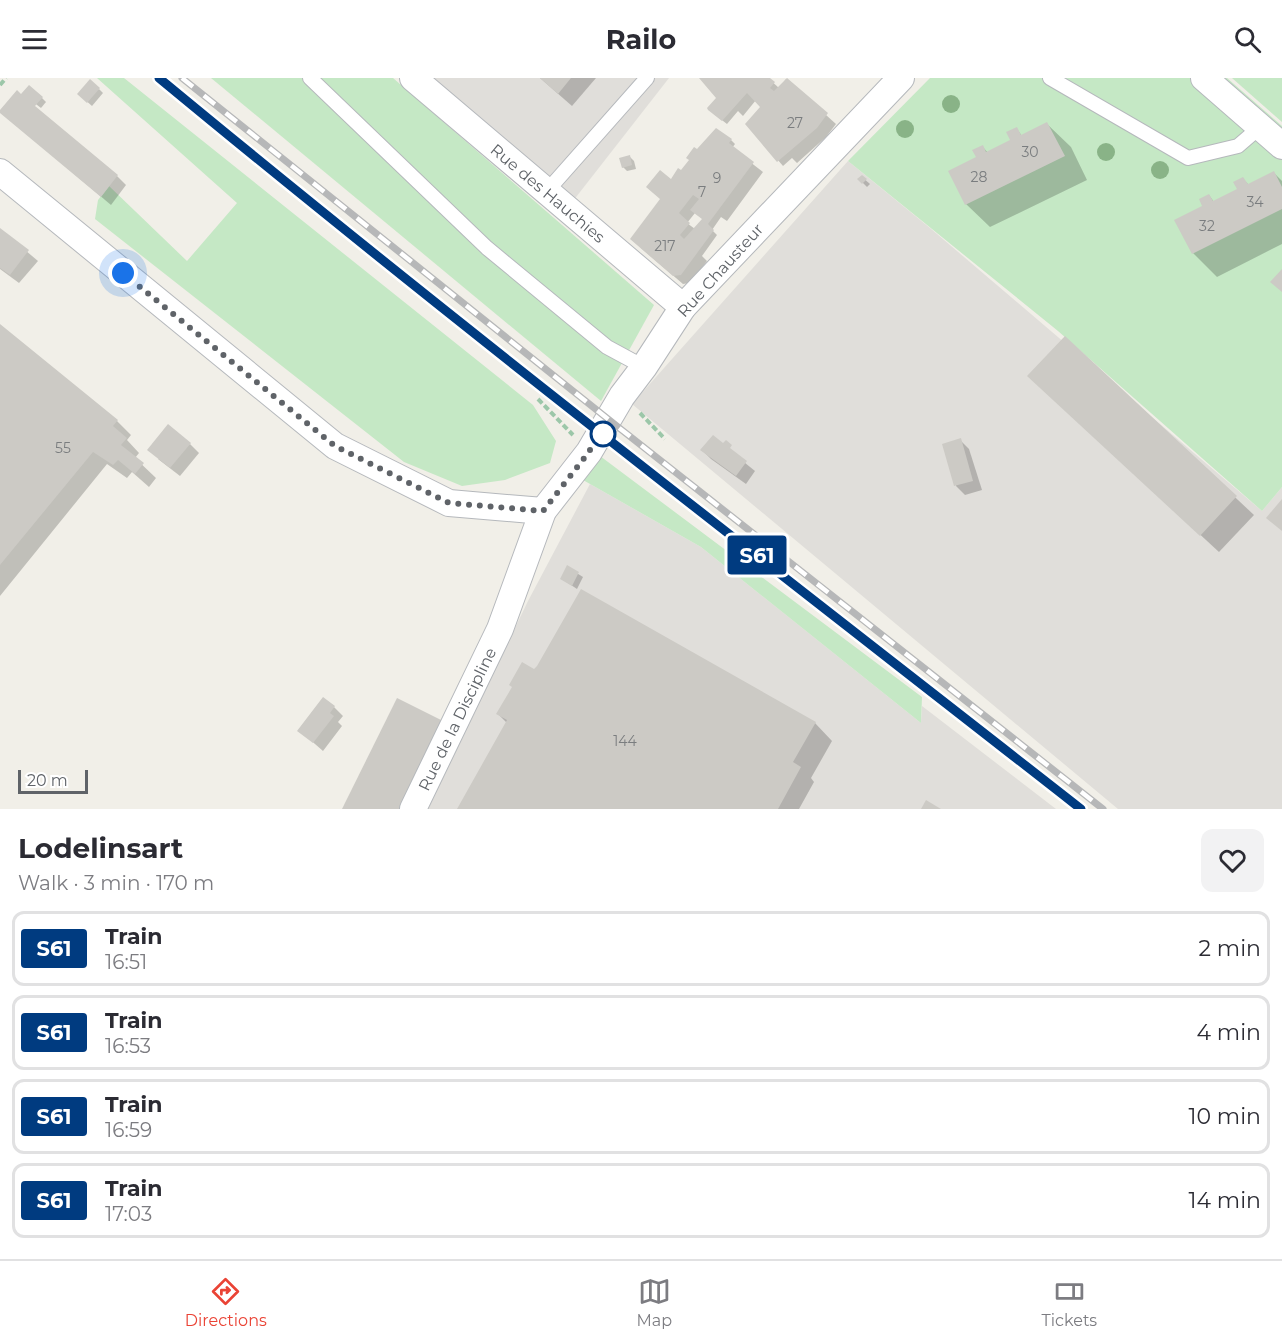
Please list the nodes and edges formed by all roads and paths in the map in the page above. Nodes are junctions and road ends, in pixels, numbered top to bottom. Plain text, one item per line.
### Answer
1 (6, 78) edge
2 (310, 78) edge
3 (413, 78) edge
4 (647, 78) edge
5 (901, 78) edge
6 (1050, 78) edge
7 (1204, 78) edge
8 (0, 85) edge
9 (1260, 127) junction
10 (1282, 146) edge
11 (0, 172) edge
12 (547, 191) junction
13 (683, 307) junction
14 (644, 367) junction
15 (622, 396) junction
16 (538, 399) dead end
17 (665, 439) dead end
18 (589, 452) junction
19 (543, 511) junction
20 (413, 809) edge

1 - 8 path
2 - 14 lane
3 - 12 street, Rue des Hauchies
4 - 12 lane
5 - 13 street, Rue Chausteur
6 - 9 lane
7 - 9 street
9 - 10 street
11 - 19 street
12 - 13 street, Rue des Hauchies
13 - 14 street, Rue Chausteur
14 - 15 street, Rue Chausteur
15 - 17 path
15 - 18 street, Rue Chausteur
16 - 18 path
18 - 19 street, Rue Chausteur
19 - 20 street, Rue de la Discipline

